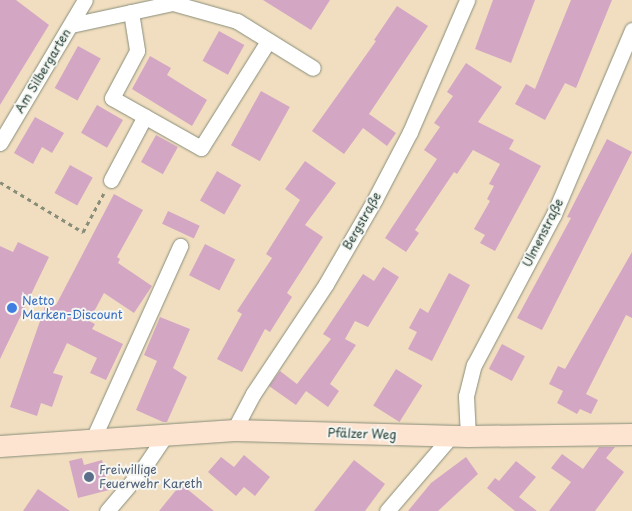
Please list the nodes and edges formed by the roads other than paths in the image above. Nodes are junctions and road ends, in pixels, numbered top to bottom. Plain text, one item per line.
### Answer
1 (85, 0) edge
2 (467, 0) edge
3 (131, 12) junction
4 (71, 25) junction
5 (632, 30) edge
6 (268, 40) junction
7 (313, 68) dead end
8 (144, 116) junction
9 (0, 143) edge
10 (111, 180) road end
11 (180, 246) dead end
12 (234, 430) junction
13 (167, 433) junction
14 (632, 434) edge
15 (460, 436) junction
16 (93, 439) junction
17 (0, 446) edge
18 (108, 511) edge
19 (388, 511) edge

1 - 4 street, Am Silbergarten
2 - 12 street, Bergstraße
3 - 4 street, Am Silbergarten
3 - 6 street, Am Silbergarten
3 - 8 street
4 - 9 street, Am Silbergarten
5 - 15 street, Ulmenstraße
6 - 7 street, Am Silbergarten
6 - 8 street
8 - 10 street
11 - 16 street
12 - 13 street, Pfälzer Weg
12 - 15 street, Pfälzer Weg
13 - 16 street, Pfälzer Weg
13 - 18 street
14 - 15 street, Pfälzer Weg
15 - 19 street
16 - 17 street, Pfälzer Weg

